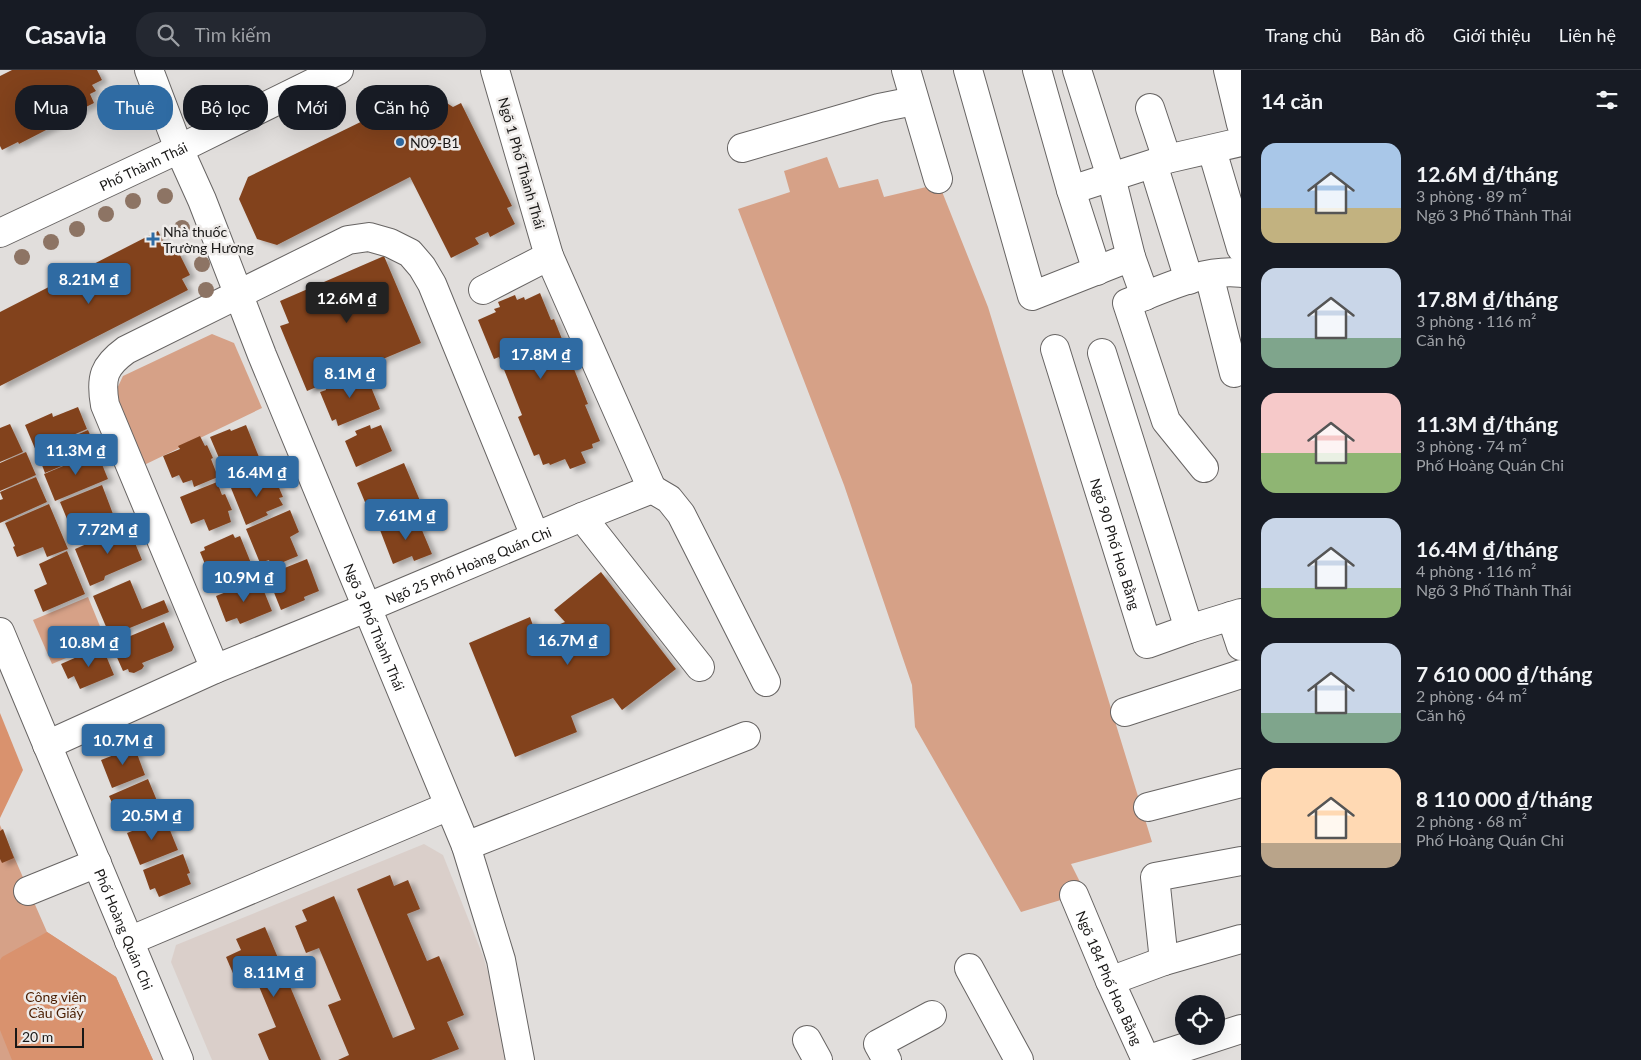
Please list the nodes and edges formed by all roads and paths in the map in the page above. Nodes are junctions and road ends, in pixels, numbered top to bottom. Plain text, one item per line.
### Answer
1 (149, 70) edge
2 (339, 70) edge
3 (495, 70) edge
4 (906, 70) edge
5 (968, 70) edge
6 (1037, 70) edge
7 (1076, 70) edge
8 (1228, 70) edge
9 (914, 100) junction
10 (1150, 108) dead end
11 (1241, 124) edge
12 (1241, 142) edge
13 (742, 148) dead end
14 (179, 149) junction
15 (1223, 160) edge
16 (1160, 161) junction
17 (1111, 177) junction
18 (938, 179) dead end
19 (1071, 190) junction
20 (0, 233) edge
21 (1241, 248) edge
22 (550, 256) junction
23 (1131, 257) junction
24 (1097, 271) junction
25 (1241, 273) edge
26 (1199, 278) junction
27 (483, 290) dead end
28 (239, 294) junction
29 (1144, 296) junction
30 (1054, 349) dead end
31 (1102, 353) dead end
32 (1234, 373) dead end
33 (1204, 468) dead end
34 (652, 489) junction
35 (582, 517) junction
36 (535, 536) junction
37 (366, 608) junction
38 (1236, 615) edge
39 (1189, 628) junction
40 (0, 632) edge
41 (1241, 646) edge
42 (700, 667) dead end
43 (214, 669) junction
44 (1241, 674) edge
45 (766, 682) dead end
46 (1125, 712) dead end
47 (746, 736) dead end
48 (47, 745) junction
49 (1241, 783) edge
50 (449, 806) junction
51 (1148, 807) dead end
52 (466, 846) junction
53 (1241, 861) edge
54 (97, 863) junction
55 (28, 892) dead end
56 (1074, 896) dead end
57 (1241, 939) edge
58 (129, 941) junction
59 (1164, 961) junction
60 (969, 968) dead end
61 (1110, 981) junction
62 (932, 1015) dead end
63 (1241, 1029) edge
64 (179, 1060) edge
65 (520, 1060) edge
66 (887, 1060) edge
67 (1019, 1060) edge
68 (1146, 1060) edge

1 - 14 street, Ngõ 3 Phố Thành Thái
2 - 14 street, Phố Thành Thái
3 - 22 street, Ngõ 1 Phố Thành Thái
4 - 9 street
5 - 24 street
6 - 19 street
7 - 17 street
8 - 11 street
9 - 13 street
9 - 18 street
10 - 16 street
12 - 15 street
14 - 20 street, Phố Thành Thái
14 - 28 street, Ngõ 3 Phố Thành Thái
15 - 16 street
15 - 21 street
16 - 17 street
16 - 26 street
17 - 19 street
17 - 23 street
19 - 24 street
22 - 27 street
22 - 34 street, Ngõ 1 Phố Thành Thái
23 - 24 street
23 - 29 street
25 - 26 street
26 - 29 street
26 - 32 street
28 - 36 street
28 - 37 street, Ngõ 3 Phố Thành Thái
28 - 43 street
29 - 33 street
30 - 39 street, Ngõ 90 Phố Hoa Bằng
31 - 39 street
34 - 35 street, Ngõ 25 Phố Hoàng Quán Chi
34 - 45 street
35 - 36 street, Ngõ 25 Phố Hoàng Quán Chi
35 - 42 street
36 - 37 street, Ngõ 25 Phố Hoàng Quán Chi
37 - 43 street, Ngõ 25 Phố Hoàng Quán Chi
37 - 50 street, Ngõ 3 Phố Thành Thái
38 - 39 street, Ngõ 90 Phố Hoa Bằng
38 - 41 street
40 - 48 street, Phố Hoàng Quán Chi
43 - 48 street, Ngõ 25 Phố Hoàng Quán Chi
44 - 46 street
47 - 52 street
48 - 54 street, Phố Hoàng Quán Chi
49 - 51 street
50 - 52 street, Ngõ 3 Phố Thành Thái
50 - 58 street
52 - 65 street, Ngõ 3 Phố Thành Thái
53 - 59 street
54 - 55 street
54 - 58 street, Phố Hoàng Quán Chi
56 - 61 street, Ngõ 184 Phố Hoa Bằng
57 - 59 street
58 - 64 street, Phố Hoàng Quán Chi
59 - 61 street
60 - 67 street
61 - 68 street, Ngõ 184 Phố Hoa Bằng
62 - 66 street
63 - 68 street

